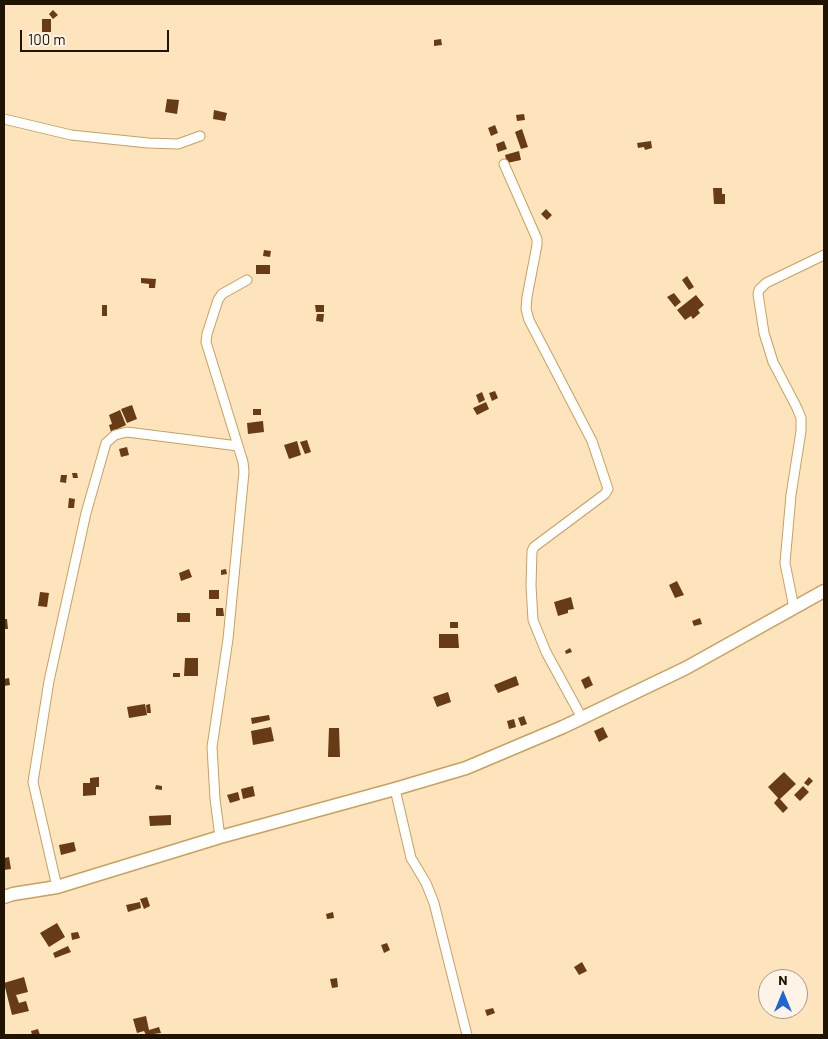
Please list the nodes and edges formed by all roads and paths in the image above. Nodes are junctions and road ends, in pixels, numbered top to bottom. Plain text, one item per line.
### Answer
1 (4, 119) edge
2 (200, 136) dead end
3 (504, 164) dead end
4 (824, 255) edge
5 (247, 280) dead end
6 (238, 446) junction
7 (824, 591) edge
8 (794, 608) junction
9 (582, 718) junction
10 (396, 789) junction
11 (220, 836) junction
12 (57, 887) junction
13 (4, 897) edge
14 (467, 1035) edge

1 - 2 street
3 - 9 street
4 - 8 street
5 - 6 street
6 - 11 street
6 - 12 street
7 - 8 street
8 - 9 street
9 - 10 street
10 - 11 street
10 - 14 street
11 - 12 street
12 - 13 street

